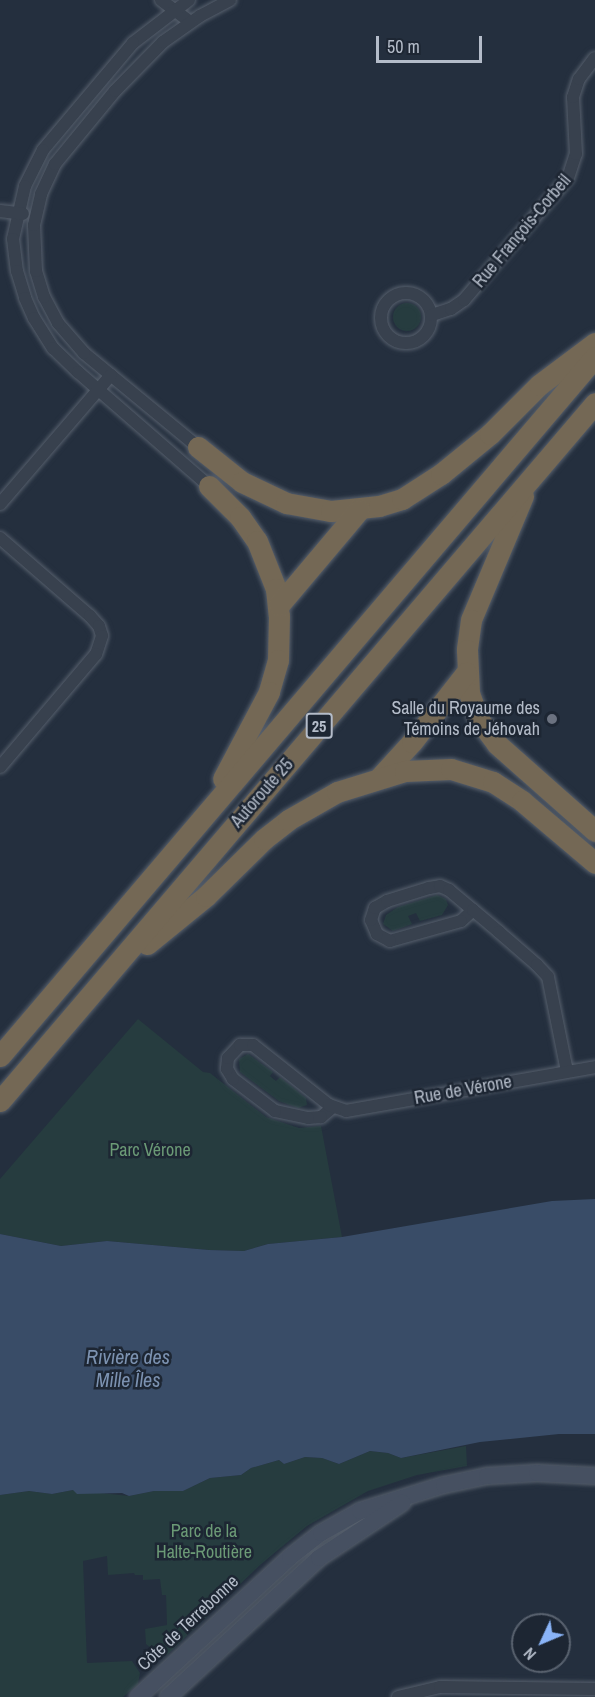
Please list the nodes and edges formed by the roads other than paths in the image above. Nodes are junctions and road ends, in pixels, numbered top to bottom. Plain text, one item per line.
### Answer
1 (161, 0) edge
2 (189, 0) edge
3 (230, 0) edge
4 (176, 9) junction
5 (190, 22) junction
6 (595, 58) edge
7 (0, 211) edge
8 (17, 213) junction
9 (35, 215) junction
10 (432, 315) junction
11 (595, 343) edge
12 (595, 357) edge
13 (111, 375) junction
14 (98, 390) junction
15 (595, 403) edge
16 (198, 447) joint
17 (530, 478) junction
18 (209, 486) joint
19 (0, 504) edge
20 (359, 510) junction
21 (0, 538) edge
22 (279, 605) junction
23 (466, 673) junction
24 (0, 767) edge
25 (380, 777) junction
26 (203, 817) junction
27 (595, 831) edge
28 (595, 863) edge
29 (473, 910) junction
30 (108, 975) junction
31 (0, 1056) edge
32 (595, 1066) edge
33 (567, 1071) junction
34 (0, 1101) edge
35 (333, 1107) junction
36 (595, 1476) edge
37 (421, 1492) junction
38 (160, 1676) junction
39 (595, 1689) edge
40 (171, 1694) edge
41 (138, 1697) edge
42 (398, 1697) edge

1 - 4 street
2 - 4 street
3 - 5 street
4 - 5 street
4 - 8 street
5 - 9 street
6 - 10 street, Rue François-Corbeil
7 - 8 street
8 - 9 street
8 - 14 street
9 - 13 street
10 - 10 street
11 - 20 highway
12 - 26 highway, Autoroute 25 / 25
13 - 14 street
13 - 16 street
14 - 18 street
14 - 19 street
15 - 17 highway, Autoroute 25 / 25
16 - 20 highway
17 - 23 highway
17 - 30 highway, Autoroute 25 / 25
18 - 22 highway
20 - 22 highway
21 - 24 street
22 - 26 highway
23 - 25 highway
23 - 27 highway
25 - 28 highway
25 - 30 highway
26 - 31 highway, Autoroute 25 / 25
29 - 29 street
29 - 33 street
30 - 34 highway, Autoroute 25 / 25
32 - 33 street, Rue de Vérone
33 - 35 street, Rue de Vérone
35 - 35 street, Rue de Vérone
36 - 37 main road, Côte de Terrebonne
37 - 38 main road, Côte de Terrebonne
37 - 40 main road, Côte de Terrebonne
38 - 40 main road
38 - 41 main road, Côte de Terrebonne
39 - 42 street

